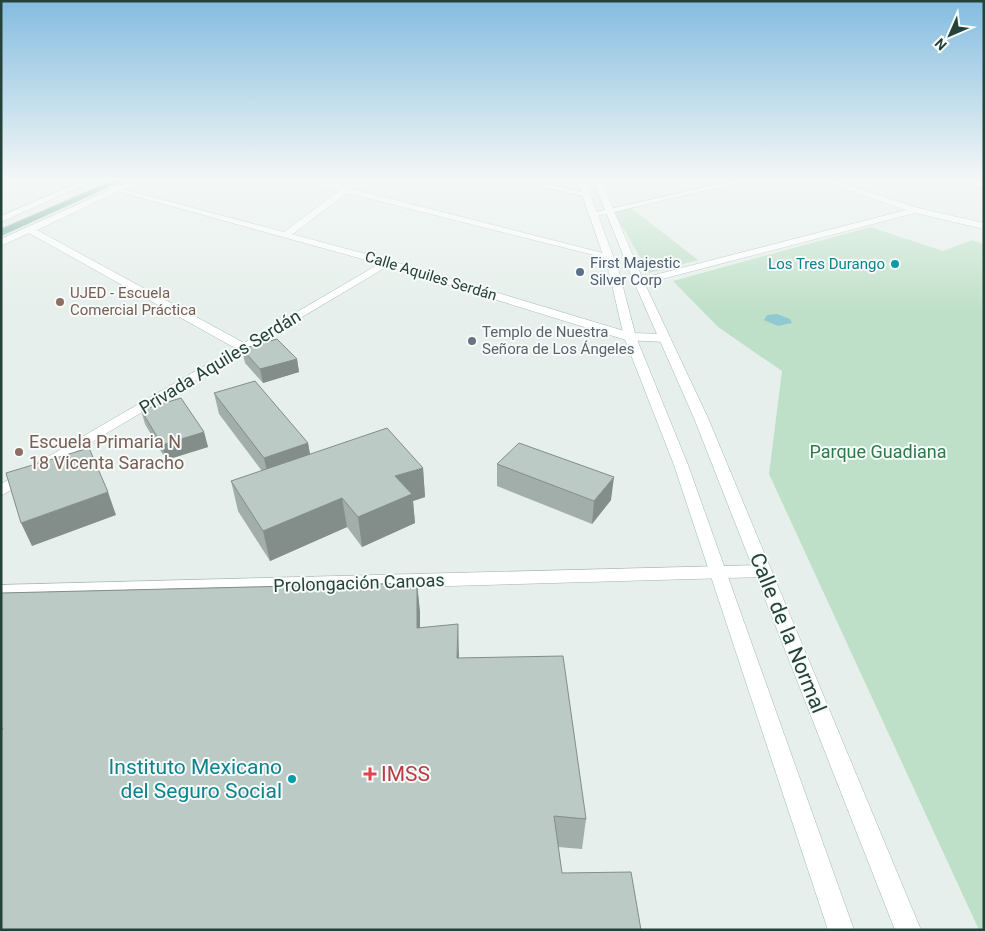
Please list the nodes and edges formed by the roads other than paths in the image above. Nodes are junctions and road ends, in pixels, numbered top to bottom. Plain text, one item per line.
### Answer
1 (35, 223) edge
2 (246, 223) edge
3 (301, 223) edge
4 (481, 223) edge
5 (595, 223) edge
6 (615, 223) edge
7 (863, 223) edge
8 (30, 225) junction
9 (1, 234) edge
10 (287, 234) junction
11 (1, 243) edge
12 (606, 254) junction
13 (388, 263) junction
14 (614, 272) junction
15 (639, 282) junction
16 (630, 337) junction
17 (665, 338) junction
18 (244, 348) junction
19 (1, 491) edge
20 (762, 571) junction
21 (717, 573) junction
22 (1, 592) edge
23 (841, 930) edge
24 (908, 930) edge

1 - 8 main road
2 - 10 street, Calle Aquiles Serdán
3 - 10 street
4 - 12 street
5 - 12 street
6 - 15 street, Calle de la Normal
7 - 15 street
8 - 9 main road
8 - 11 street
8 - 18 street
10 - 13 street, Calle Aquiles Serdán
12 - 14 street
13 - 16 street, Calle Aquiles Serdán
13 - 18 street, Privada Aquiles Serdán
14 - 15 street
14 - 16 street
15 - 17 street, Calle de la Normal
16 - 17 street, Calle Aquiles Serdán
16 - 21 street
17 - 20 street, Calle de la Normal
18 - 19 street, Privada Aquiles Serdán
20 - 21 street, Prolongación Canoas
20 - 24 street, Calle de la Normal
21 - 22 street, Prolongación Canoas
21 - 23 street

